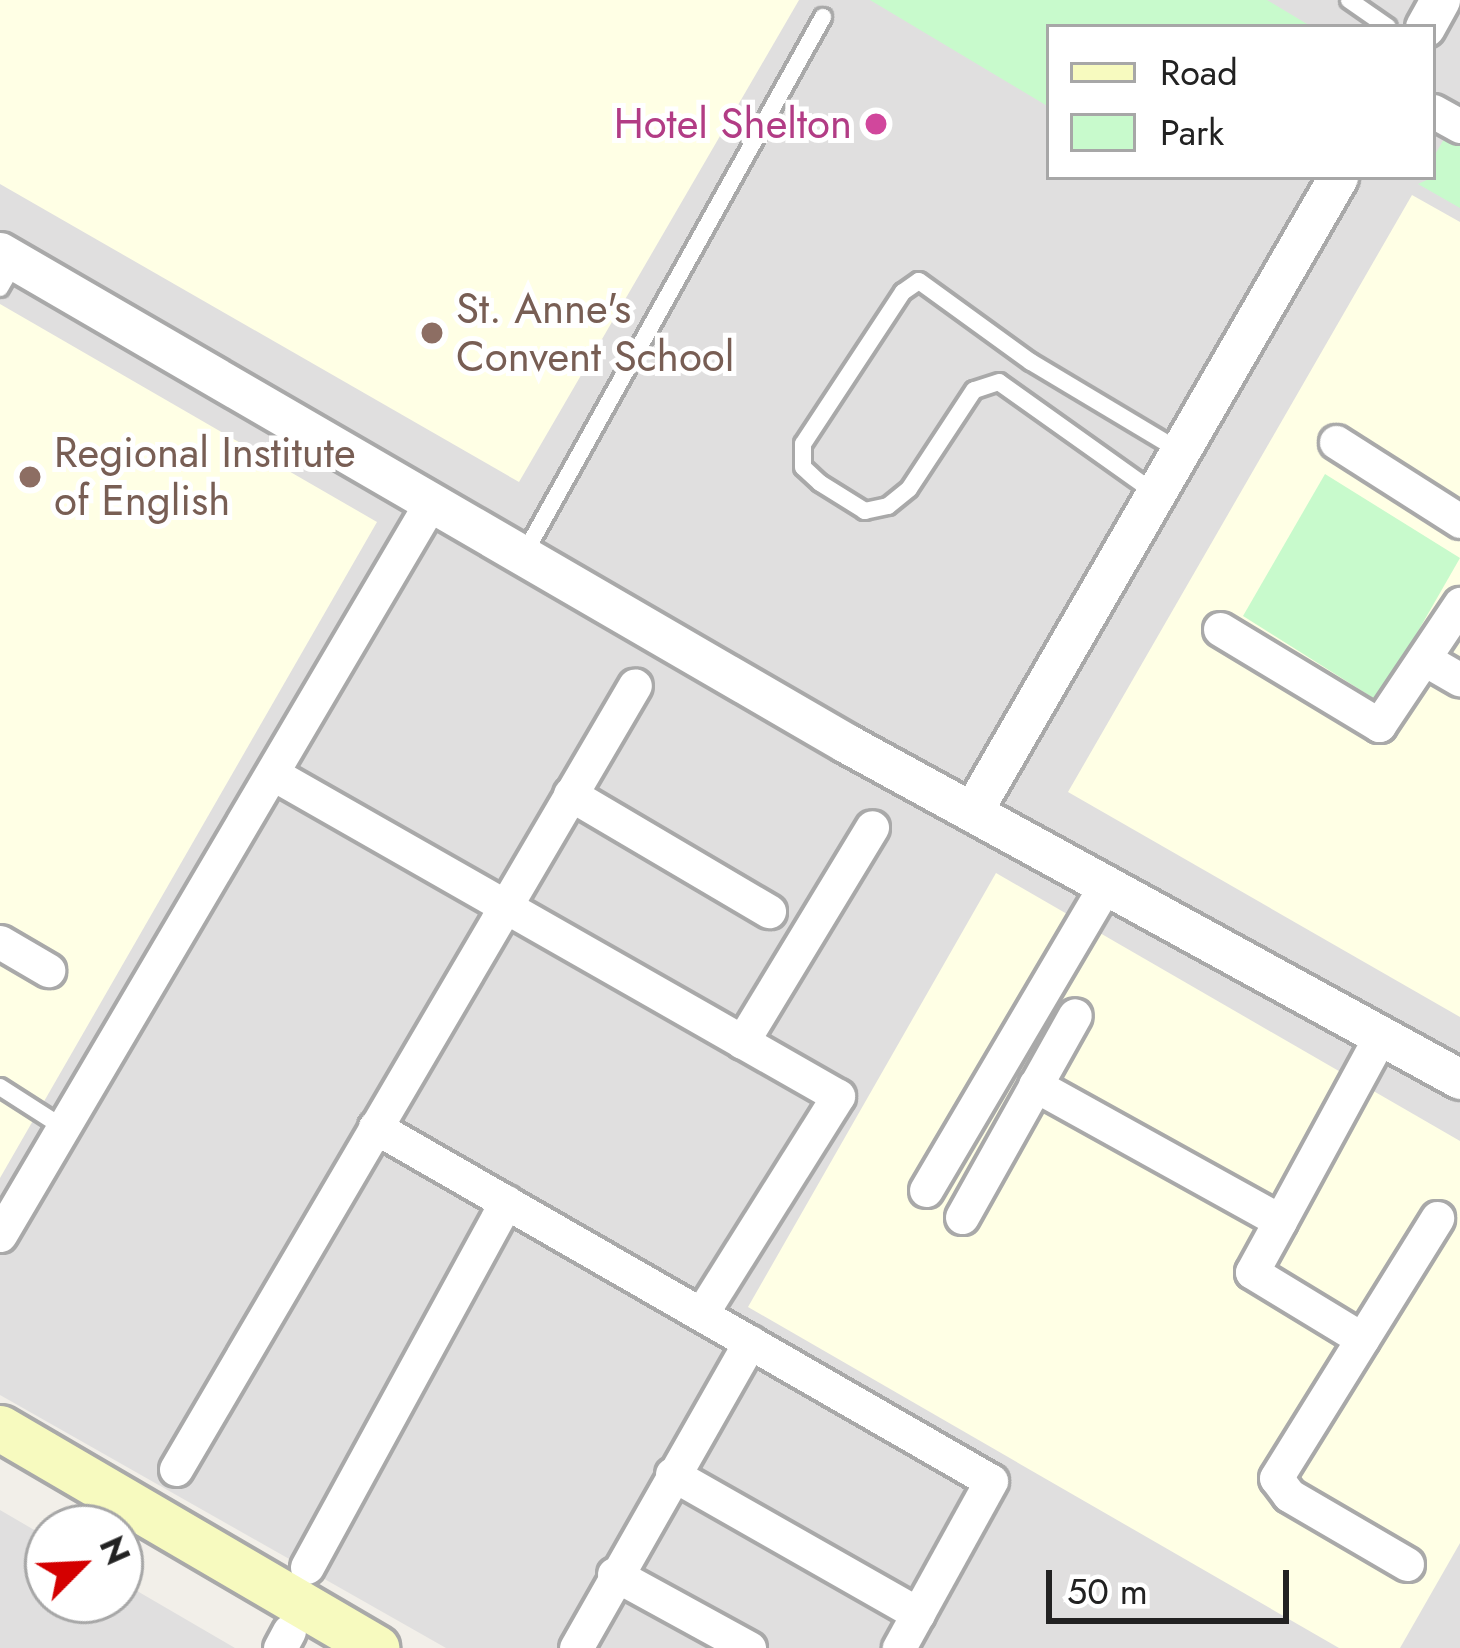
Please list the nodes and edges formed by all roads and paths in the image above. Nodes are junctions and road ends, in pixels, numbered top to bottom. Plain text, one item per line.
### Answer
1 (1349, 0) edge
2 (823, 17) dead end
3 (1384, 24) edge
4 (1336, 180) edge
5 (5, 267) edge
6 (1336, 442) dead end
7 (1181, 452) junction
8 (1156, 494) junction
9 (431, 502) junction
10 (1460, 520) edge
11 (523, 556) junction
12 (1460, 604) edge
13 (1220, 629) dead end
14 (1426, 660) junction
15 (1460, 680) edge
16 (635, 685) dead end
17 (274, 776) junction
18 (570, 794) junction
19 (972, 812) junction
20 (872, 827) dead end
21 (1106, 885) junction
22 (503, 905) junction
23 (769, 911) dead end
24 (0, 942) edge
25 (48, 970) dead end
26 (1075, 1015) dead end
27 (1381, 1035) junction
28 (742, 1042) junction
29 (1460, 1078) edge
30 (1035, 1085) junction
31 (0, 1087) edge
32 (375, 1126) junction
33 (64, 1128) junction
34 (926, 1190) dead end
35 (506, 1202) junction
36 (962, 1217) dead end
37 (1437, 1218) dead end
38 (1280, 1221) junction
39 (0, 1235) edge
40 (701, 1315) junction
41 (1362, 1339) junction
42 (750, 1342) junction
43 (0, 1428) edge
44 (0, 1463) edge
45 (176, 1469) dead end
46 (672, 1474) junction
47 (70, 1504) edge
48 (144, 1548) edge
49 (1407, 1564) dead end
50 (308, 1567) dead end
51 (614, 1574) junction
52 (918, 1614) junction
53 (296, 1642) edge
54 (377, 1648) edge
55 (576, 1648) edge
56 (749, 1648) edge
57 (899, 1648) edge

1 - 3 lane
2 - 11 lane
4 - 7 street
5 - 9 street
6 - 10 street
7 - 8 street
7 - 8 lane
8 - 19 street
9 - 11 street
9 - 17 street
11 - 19 street
12 - 14 street
13 - 14 street
14 - 15 street
16 - 18 street
17 - 22 street
17 - 33 street
18 - 22 street
18 - 23 street
19 - 21 street
20 - 28 street
21 - 27 street
21 - 34 street
22 - 28 street
22 - 32 street
24 - 25 street
26 - 30 street
27 - 29 street
27 - 38 street
28 - 40 street
30 - 36 street
30 - 38 street
31 - 33 lane
32 - 35 street
32 - 45 street
33 - 39 street
35 - 40 street
35 - 50 street
37 - 41 street
38 - 41 street
40 - 42 street
41 - 49 street
42 - 46 street
42 - 52 street
43 - 54 main road
44 - 47 main road
46 - 51 street
46 - 52 street
48 - 53 main road
51 - 55 street
51 - 56 street
52 - 57 street

